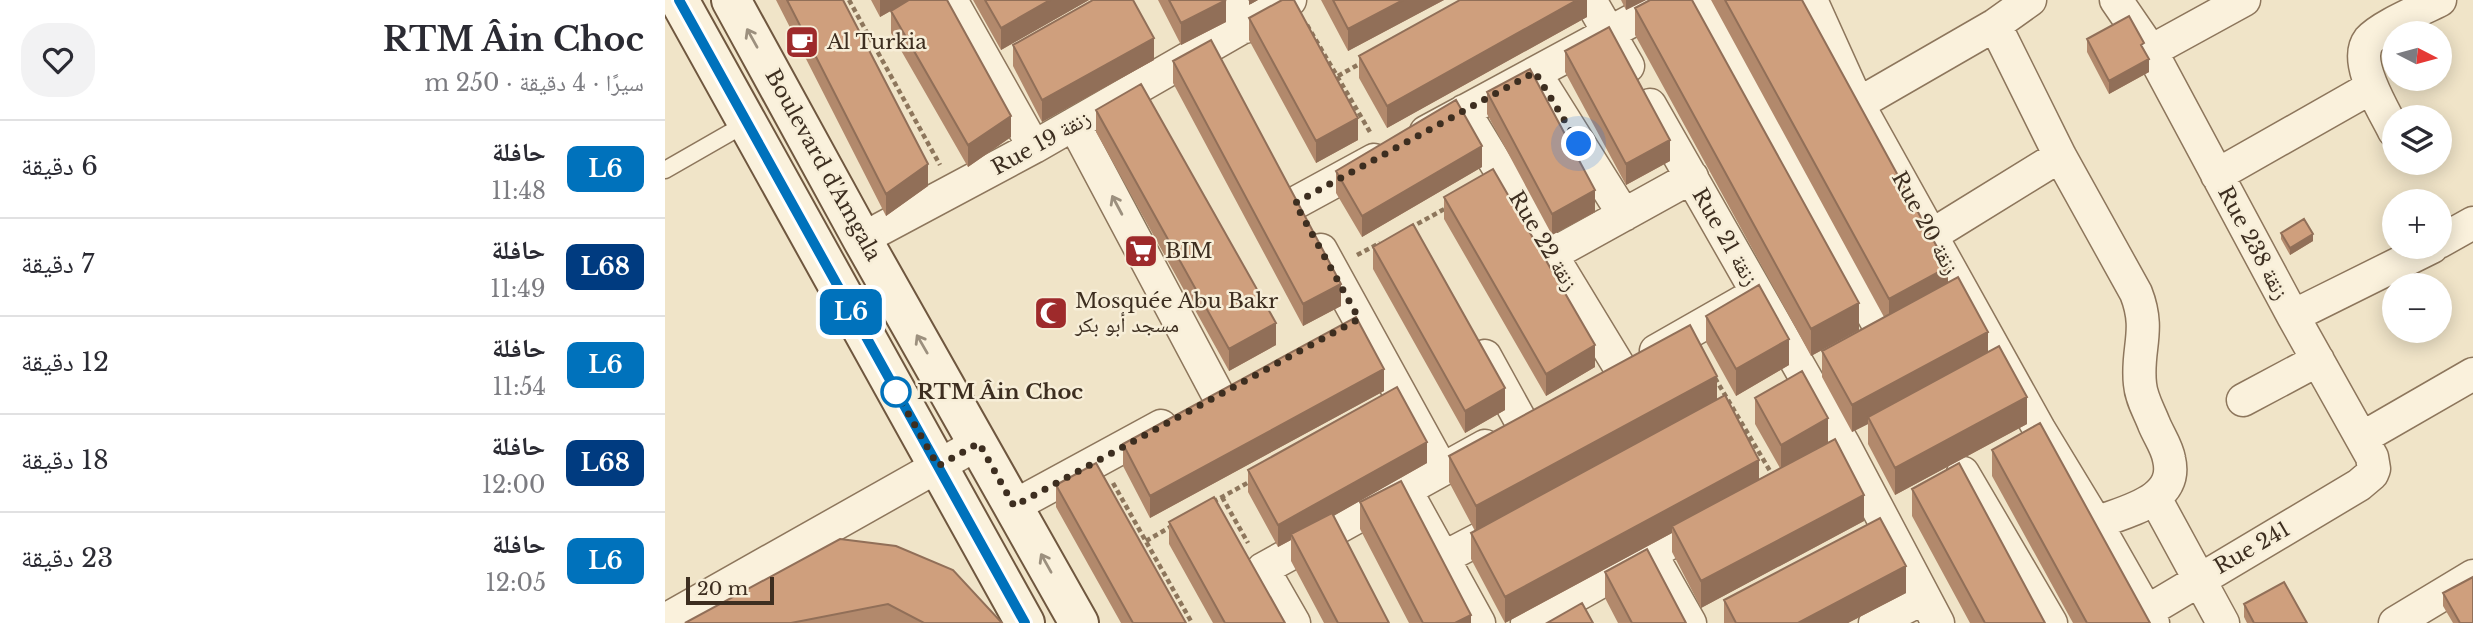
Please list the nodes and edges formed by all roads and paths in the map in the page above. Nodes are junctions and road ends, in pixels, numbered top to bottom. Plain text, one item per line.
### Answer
1 (678, 0) edge
2 (731, 0) edge
3 (849, 0) edge
4 (951, 0) edge
5 (1590, 0) edge
6 (1669, 0) edge
7 (1694, 0) edge
8 (1811, 0) edge
9 (2030, 0) edge
10 (2116, 0) edge
11 (2243, 0) edge
12 (2440, 0) edge
13 (1298, 11) edge
14 (1238, 13) edge
15 (1995, 25) junction
16 (1609, 33) junction
17 (2151, 51) junction
18 (1372, 57) edge
19 (1535, 72) junction
20 (1338, 76) junction
21 (2372, 87) junction
22 (787, 100) junction
23 (1858, 104) junction
24 (2382, 107) edge
25 (1464, 111) junction
26 (747, 123) junction
27 (1075, 124) junction
28 (1034, 147) junction
29 (1394, 149) junction
30 (2060, 156) junction
31 (665, 170) edge
32 (2217, 175) junction
33 (1692, 177) junction
34 (954, 191) junction
35 (1458, 202) edge
36 (1623, 215) junction
37 (2473, 223) edge
38 (1401, 232) edge
39 (1931, 235) junction
40 (2452, 235) edge
41 (1389, 238) edge
42 (862, 239) junction
43 (1551, 255) junction
44 (2408, 259) edge
45 (1331, 269) junction
46 (1757, 293) junction
47 (2293, 316) junction
48 (1471, 331) edge
49 (1689, 333) junction
50 (1885, 338) edge
51 (2318, 360) junction
52 (2473, 374) edge
53 (2243, 400) dead end
54 (2362, 438) junction
55 (979, 443) junction
56 (1100, 460) junction
57 (938, 466) junction
58 (1442, 470) junction
59 (1963, 473) edge
60 (1258, 477) edge
61 (1777, 483) edge
62 (2359, 485) joint
63 (1405, 489) junction
64 (1222, 497) junction
65 (2155, 498) junction
66 (1211, 503) edge
67 (1014, 506) junction
68 (1539, 508) edge
69 (1730, 510) edge
70 (1178, 522) edge
71 (2097, 523) junction
72 (1146, 541) junction
73 (1651, 554) junction
74 (1443, 558) junction
75 (1262, 569) junction
76 (2473, 576) edge
77 (2198, 580) junction
78 (1580, 610) edge
79 (1931, 610) edge
80 (2150, 618) edge
81 (665, 620) edge
82 (1025, 623) edge
83 (1079, 623) edge
84 (1192, 623) edge
85 (1294, 623) edge
86 (1479, 623) edge
87 (1527, 623) edge
88 (1690, 623) edge
89 (1875, 623) edge
90 (2051, 623) edge
91 (2223, 623) edge
92 (2395, 623) edge

1 - 26 street
22 -> 2 street, Boulevard d'Amgala
3 - 34 path
4 - 28 street
5 - 16 street, Rue 21 زنقة
6 - 16 street
7 - 50 street
8 - 23 street, Rue 20 زنقة
9 - 15 street
10 - 17 street, Rue 238 زنقة
11 - 17 street
12 - 21 street
13 - 14 street, Rue 19 زنقة
13 - 20 path
14 - 27 street, Rue 19 زنقة
15 - 23 street
15 - 30 street
16 - 19 street
16 - 33 street, Rue 21 زنقة
17 - 32 street, Rue 238 زنقة
18 - 20 path
19 - 25 street
19 - 36 street
20 - 29 path
21 - 24 street
21 - 32 street
22 - 26 street
22 - 42 street, Boulevard d'Amgala
23 - 39 street, Rue 20 زنقة
25 - 29 street
25 - 43 street, Rue 22 زنقة
26 - 31 lane
26 - 57 street
27 - 28 street, Rue 19 زنقة
56 -> 27 street
28 - 34 street, Rue 19 زنقة
29 - 45 street
30 - 39 street
30 - 65 street
32 - 47 street, Rue 238 زنقة
33 - 36 street
33 - 46 street, Rue 21 زنقة
34 - 42 street, Rue 19 زنقة
35 - 38 path
36 - 43 street
37 - 40 street
39 - 71 street, Rue 20 زنقة
41 - 45 path
55 -> 42 street, Boulevard d'Amgala
43 - 49 street, Rue 22 زنقة
44 - 47 street
45 - 58 street
46 - 49 street
46 - 79 street, Rue 21 زنقة
47 - 51 street, Rue 238 زنقة
48 - 58 street
49 - 61 path
51 - 53 street
51 - 54 street, Rue 238 زنقة
52 - 54 street
54 - 62 street, Rue 238 زنقة
55 - 57 street
55 - 67 street, Boulevard d'Amgala
56 - 67 street
56 - 72 path
57 - 81 street
57 - 82 street
58 - 63 street
59 - 90 street
60 - 64 path
62 - 77 street, Rue 241
63 - 74 street
63 - 75 street
64 - 66 path
64 - 75 path
65 - 71 street
65 - 77 street
83 -> 67 street, Boulevard d'Amgala
68 - 74 street
69 - 73 street
70 - 72 path
71 - 80 street, Rue 20 زنقة
72 - 84 path
73 - 78 street
73 - 88 street
74 - 86 street
75 - 85 street
76 - 92 street
77 - 80 street, Rue 241
77 - 91 street
78 - 87 street
79 - 89 street

